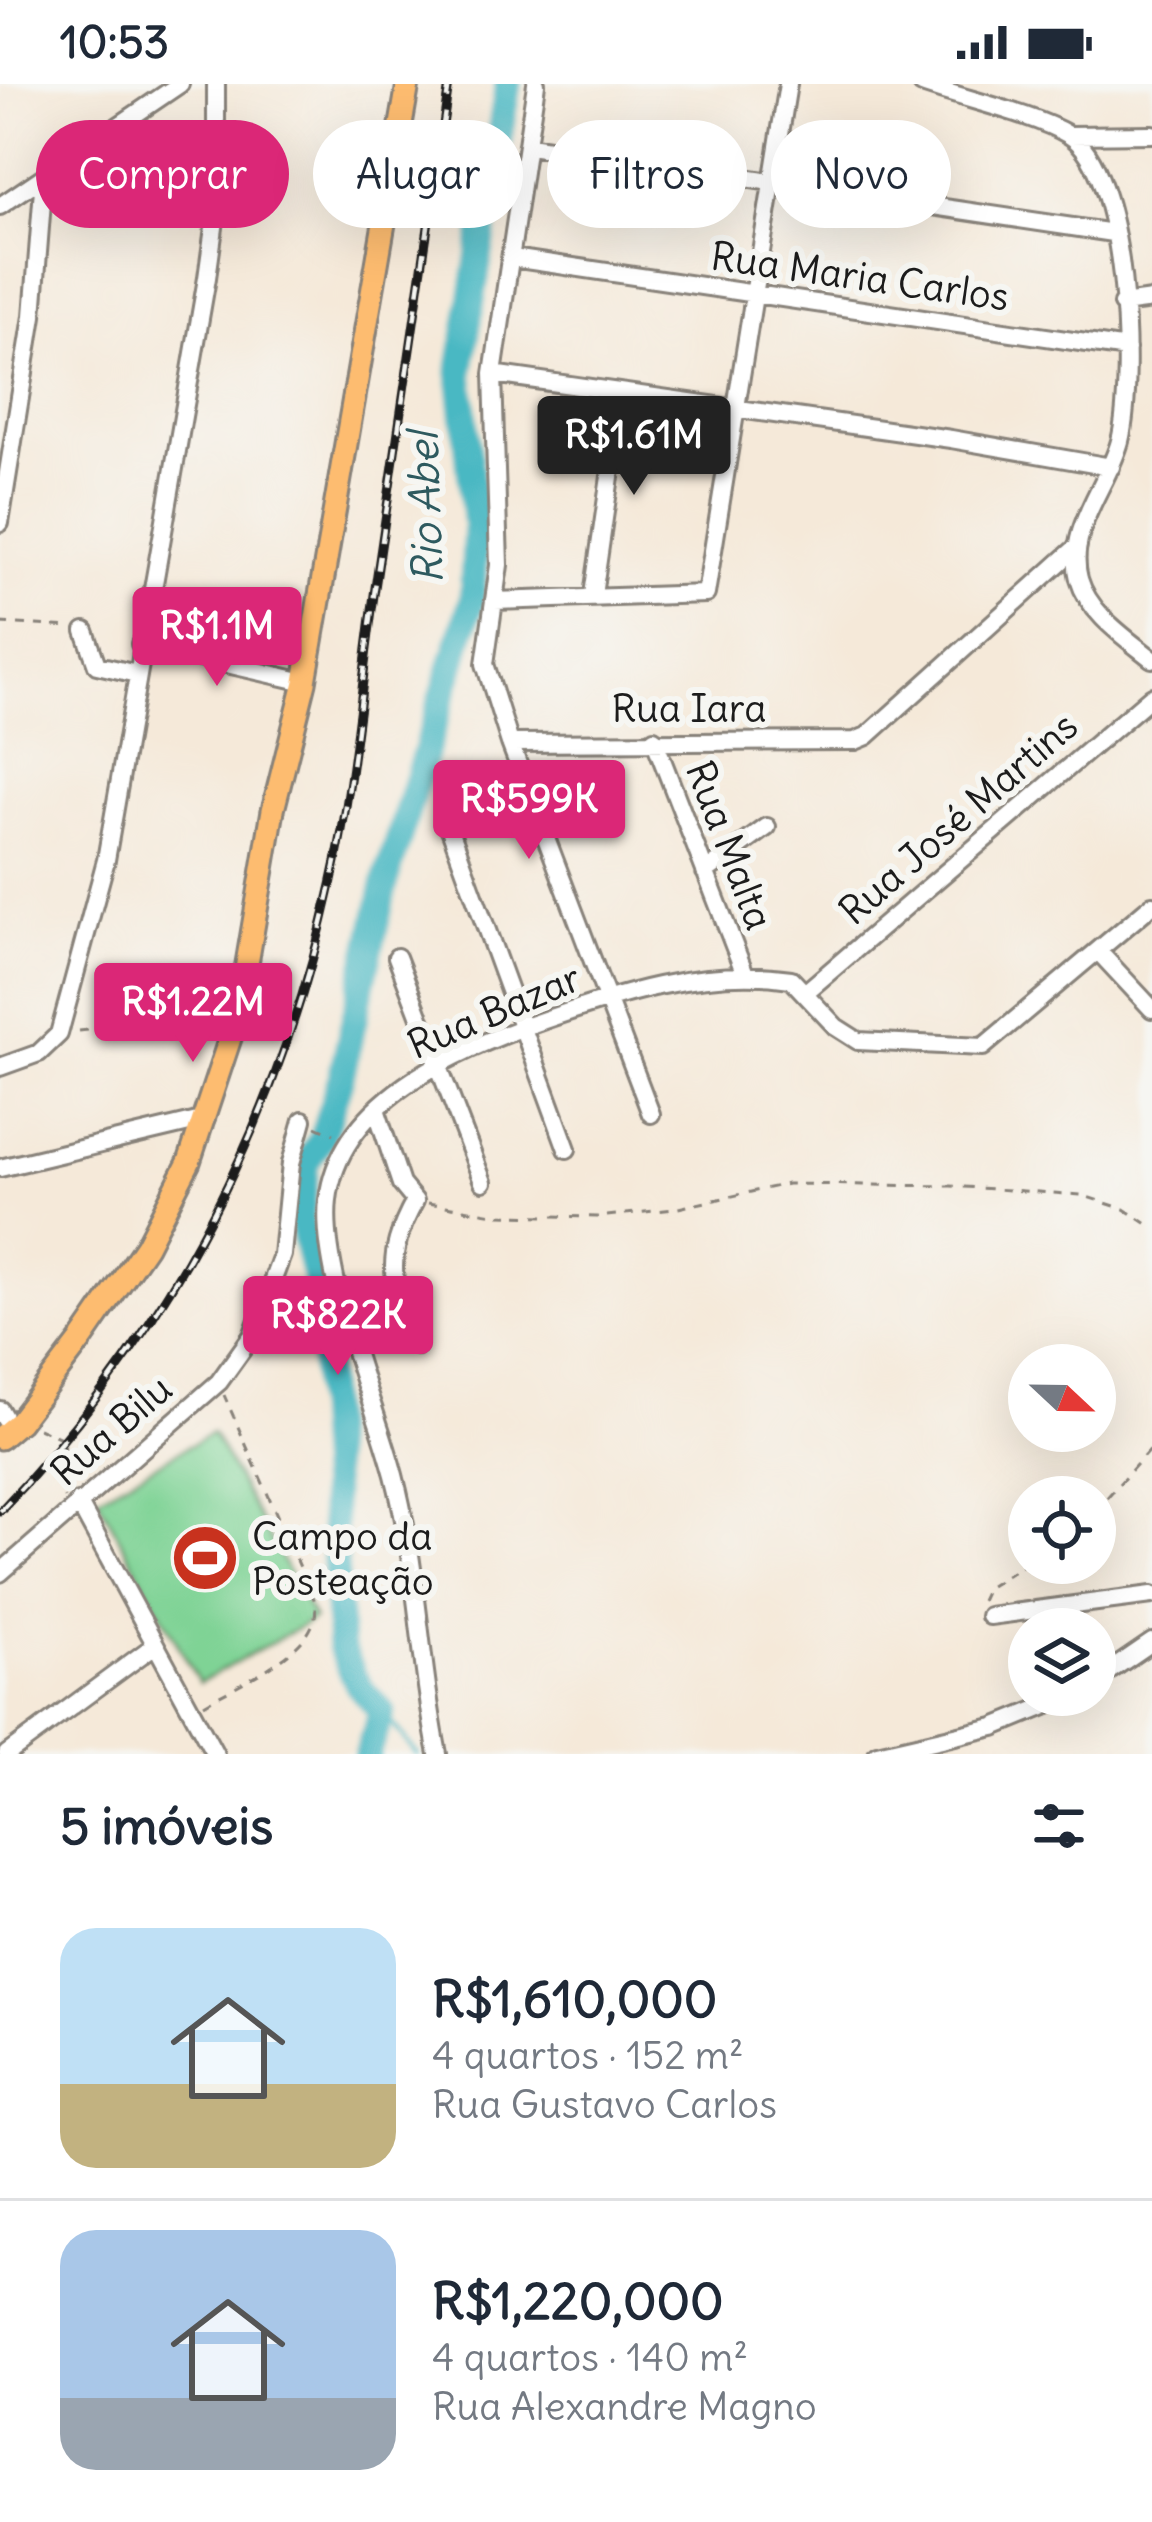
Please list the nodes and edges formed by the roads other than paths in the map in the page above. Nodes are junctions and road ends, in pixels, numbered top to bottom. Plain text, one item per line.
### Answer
1 (180, 84) edge
2 (216, 84) edge
3 (408, 84) edge
4 (536, 84) edge
5 (788, 84) edge
6 (922, 84) edge
7 (127, 120) edge
8 (782, 120) edge
9 (1152, 134) edge
10 (1070, 135) junction
11 (529, 146) junction
12 (36, 181) edge
13 (771, 181) edge
14 (771, 194) edge
15 (0, 206) edge
16 (951, 208) edge
17 (40, 228) edge
18 (1113, 233) junction
19 (512, 258) junction
20 (755, 295) junction
21 (1152, 300) edge
22 (1122, 304) junction
23 (1127, 349) junction
24 (493, 374) junction
25 (622, 392) junction
26 (737, 409) junction
27 (1111, 467) junction
28 (0, 523) edge
29 (1078, 546) junction
30 (593, 596) junction
31 (495, 601) junction
32 (86, 631) road end
33 (140, 644) junction
34 (1152, 659) edge
35 (137, 674) junction
36 (305, 682) junction
37 (1152, 695) edge
38 (655, 739) junction
39 (510, 743) junction
40 (447, 821) dead end
41 (767, 827) dead end
42 (704, 872) junction
43 (1152, 905) edge
44 (1098, 951) junction
45 (397, 958) dead end
46 (745, 974) junction
47 (807, 991) junction
48 (611, 997) junction
49 (1152, 1009) edge
50 (523, 1028) junction
51 (438, 1064) junction
52 (0, 1067) edge
53 (376, 1112) junction
54 (652, 1114) dead end
55 (206, 1119) junction
56 (308, 1122) road end
57 (567, 1149) dead end
58 (0, 1168) edge
59 (483, 1182) dead end
60 (417, 1346) dead end
61 (8, 1425) edge
62 (73, 1506) junction
63 (0, 1573) edge
64 (1152, 1595) edge
65 (989, 1616) road end
66 (1152, 1642) edge
67 (155, 1646) junction
68 (1116, 1667) edge
69 (1030, 1716) edge
70 (915, 1750) edge
71 (15, 1752) edge
72 (214, 1754) edge
73 (438, 1754) edge
74 (877, 1754) edge

1 - 7 street
2 - 33 street
3 - 36 main road
4 - 11 street
5 - 8 street
6 - 10 street
9 - 10 street
10 - 18 street
11 - 13 street
11 - 19 street
12 - 15 street
14 - 20 street
16 - 18 street
17 - 28 street
18 - 22 street
19 - 20 street, Rua Maria Carlos
19 - 24 street
20 - 23 street, Rua Maria Carlos
20 - 26 street
21 - 22 street
22 - 23 street
23 - 27 street
24 - 25 street
24 - 31 street
25 - 26 street
25 - 30 street
26 - 27 street
26 - 30 street
27 - 29 street
29 - 34 street
29 - 38 street, Rua Iara
30 - 31 street
31 - 39 street
32 - 35 street
33 - 35 street
33 - 36 street
35 - 52 street
36 - 55 main road
37 - 47 street, Rua José Martins
38 - 39 street, Rua Iara
38 - 42 street, Rua Malta
39 - 48 street
40 - 50 street
41 - 42 street
42 - 46 street, Rua Malta
43 - 44 street
44 - 47 street
44 - 49 street
45 - 51 street
46 - 47 street, Rua Bazar
46 - 48 street, Rua Bazar
48 - 50 street, Rua Bazar
48 - 54 street
50 - 51 street, Rua Bazar
50 - 57 street
51 - 53 street, Rua Bazar
51 - 59 street
53 - 60 street
53 - 73 street, Rua Bazar
55 - 58 street
55 - 61 main road
56 - 62 street, Rua Bilu
62 - 63 street, Rua Bilu
62 - 67 street
64 - 65 street
66 - 68 street
67 - 71 street
67 - 72 street
69 - 70 street
70 - 74 street

